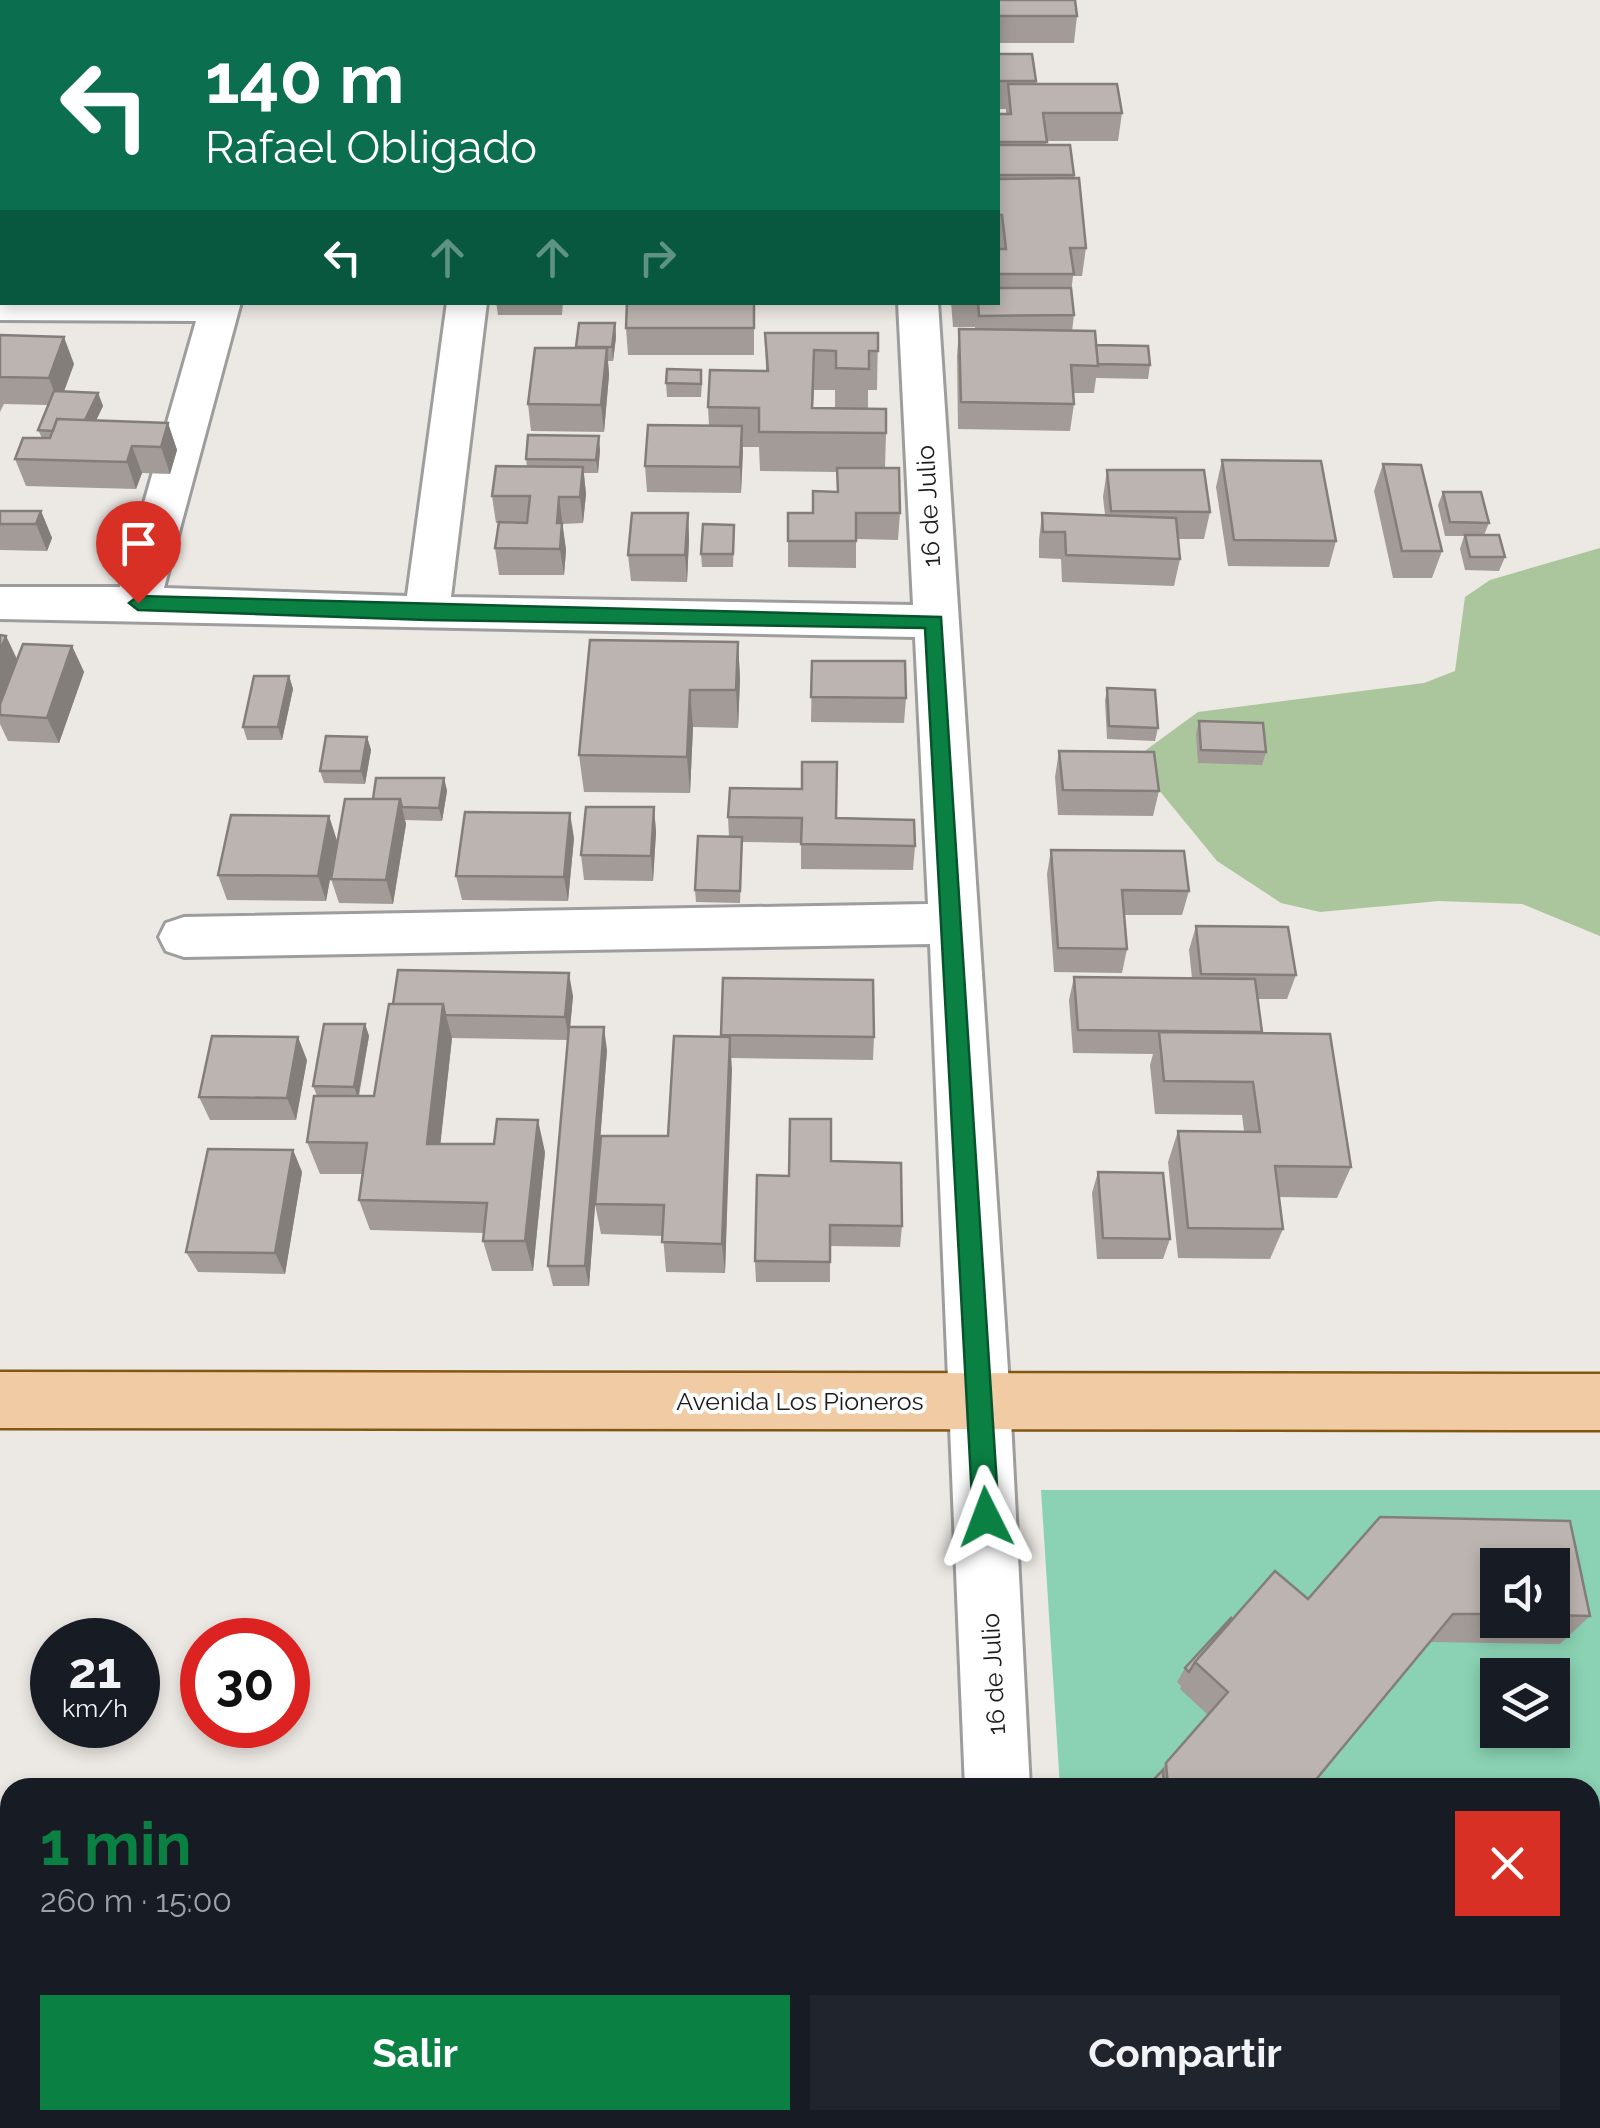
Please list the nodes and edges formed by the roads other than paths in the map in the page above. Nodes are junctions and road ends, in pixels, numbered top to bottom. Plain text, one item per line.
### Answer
1 (467, 305) edge
2 (918, 305) edge
3 (220, 306) edge
4 (0, 308) edge
5 (0, 603) edge
6 (138, 603) junction
7 (427, 613) junction
8 (934, 622) junction
9 (954, 924) junction
10 (184, 937) dead end
11 (0, 1400) edge
12 (980, 1401) junction
13 (1600, 1402) edge
14 (998, 1778) edge

1 - 7 street
2 - 8 street, 16 de Julio
3 - 4 street
3 - 6 street
5 - 6 street
6 - 7 street
7 - 8 street
8 - 9 street, 16 de Julio
9 - 10 street
9 - 12 street, 16 de Julio
11 - 12 main road, Avenida Los Pioneros
12 - 13 main road, Avenida Los Pioneros
12 - 14 street, 16 de Julio

